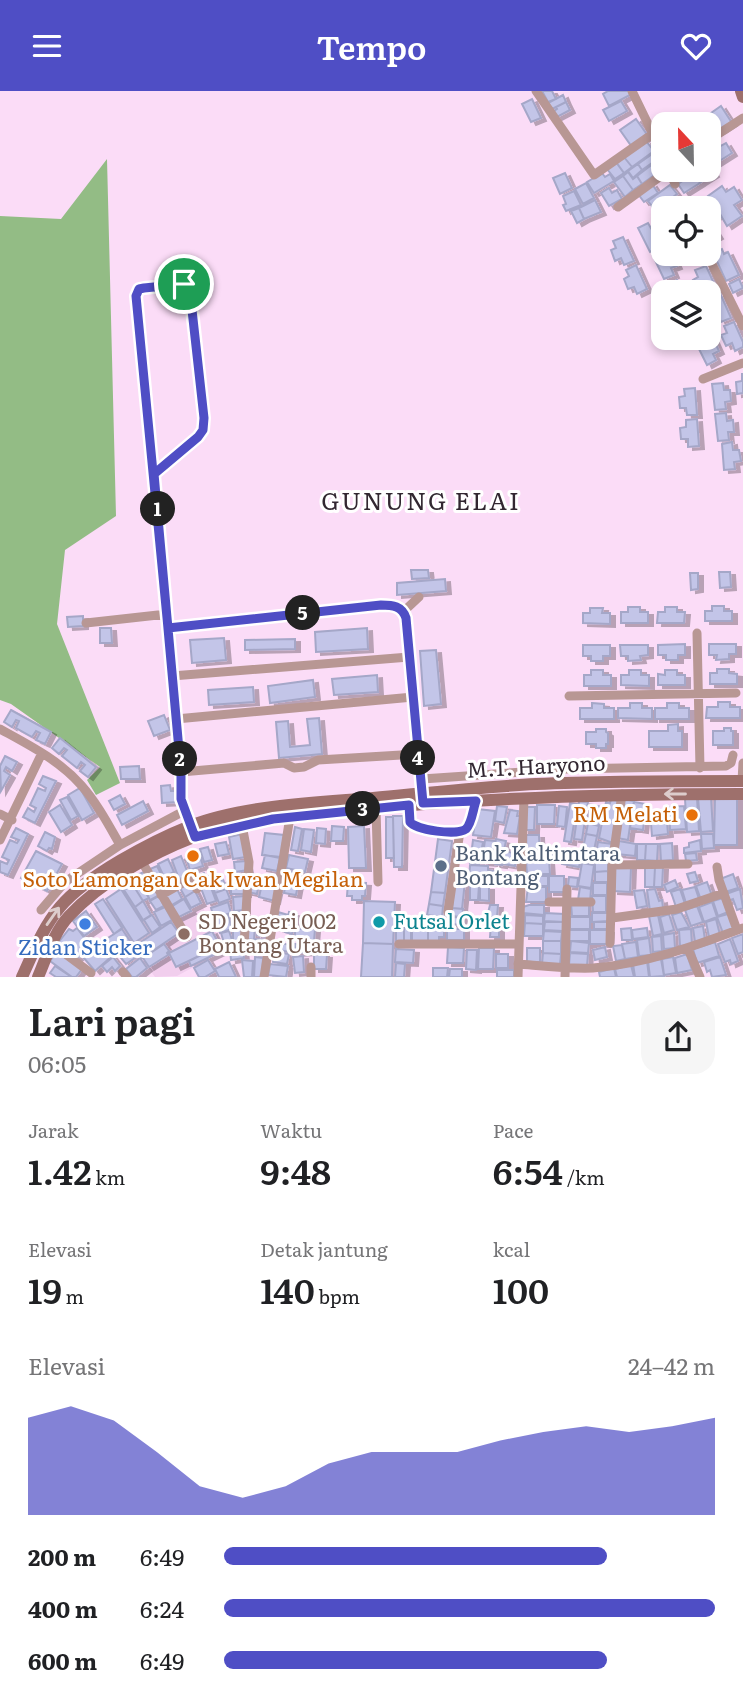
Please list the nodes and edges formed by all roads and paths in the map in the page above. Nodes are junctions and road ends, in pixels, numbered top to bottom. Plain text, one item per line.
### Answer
1 (537, 91) edge
2 (632, 91) edge
3 (741, 91) edge
4 (743, 97) edge
5 (743, 118) edge
6 (651, 127) edge
7 (721, 132) edge
8 (651, 135) edge
9 (652, 182) edge
10 (618, 207) dead end
11 (713, 266) edge
12 (743, 326) edge
13 (743, 363) edge
14 (702, 379) dead end
15 (154, 474) junction
16 (419, 597) dead end
17 (404, 611) junction
18 (167, 614) junction
19 (86, 623) dead end
20 (168, 628) junction
21 (697, 633) dead end
22 (409, 657) junction
23 (172, 676) junction
24 (736, 693) dead end
25 (698, 695) junction
26 (569, 696) dead end
27 (413, 697) junction
28 (176, 719) junction
29 (0, 729) edge
30 (42, 753) junction
31 (418, 754) junction
32 (733, 755) dead end
33 (743, 762) edge
34 (700, 768) junction
35 (181, 772) junction
36 (422, 779) junction
37 (743, 781) edge
38 (622, 794) junction
39 (743, 794) edge
40 (423, 798) junction
41 (524, 798) junction
42 (476, 801) junction
43 (409, 805) junction
44 (376, 808) junction
45 (184, 811) junction
46 (0, 814) edge
47 (290, 817) junction
48 (12, 820) junction
49 (242, 825) junction
50 (193, 831) junction
51 (460, 831) junction
52 (0, 840) edge
53 (120, 845) junction
54 (142, 863) junction
55 (688, 864) dead end
56 (612, 865) junction
57 (717, 867) dead end
58 (378, 882) dead end
59 (197, 889) dead end
60 (567, 890) dead end
61 (724, 893) junction
62 (161, 895) junction
63 (549, 902) dead end
64 (568, 902) junction
65 (591, 902) dead end
66 (41, 910) dead end
67 (447, 912) dead end
68 (612, 918) junction
69 (740, 929) edge
70 (187, 937) dead end
71 (610, 943) dead end
72 (52, 944) junction
73 (399, 944) dead end
74 (518, 944) junction
75 (244, 946) dead end
76 (688, 949) junction
77 (518, 964) junction
78 (566, 972) edge
79 (91, 973) dead end
80 (22, 977) edge
81 (38, 977) edge
82 (264, 977) edge
83 (518, 977) edge
84 (700, 977) edge

1 - 8 street
2 - 6 street
3 - 4 main road
5 - 7 street
9 - 10 street
11 - 12 street
13 - 14 street
15 - 15 street
15 - 18 street
16 - 17 street
17 - 20 street
17 - 22 street
18 - 19 street
18 - 20 street
20 - 23 street
21 - 25 street
22 - 23 street
22 - 27 street
23 - 28 street
24 - 25 street
25 - 26 street
25 - 34 street
27 - 28 street
27 - 31 street
28 - 35 street
29 - 30 street
30 - 48 street
30 - 53 street
31 - 35 street
31 - 36 street
32 - 34 street
33 - 37 street
34 - 36 street
35 - 45 street
36 - 40 street
37 - 40 main road, M.T. Haryono
39 -> 38 main road, M.T. Haryono
38 - 41 main road, M.T. Haryono
38 - 56 street
40 - 42 main road, M.T. Haryono
40 - 43 main road, M.T. Haryono
40 - 50 main road, M.T. Haryono
41 - 42 main road, M.T. Haryono
41 - 74 street
42 - 51 street
43 - 44 main road, M.T. Haryono
43 - 51 street
44 - 47 main road, M.T. Haryono
44 - 58 street
45 - 50 street
45 - 53 street
46 - 48 street
47 - 49 main road, M.T. Haryono
47 - 82 street
48 - 52 street
49 - 50 main road, M.T. Haryono
49 - 75 street
50 - 54 main road, M.T. Haryono
80 -> 50 main road, M.T. Haryono
51 - 67 street
53 - 66 street
54 - 62 street
54 - 72 main road, M.T. Haryono
55 - 56 street
56 - 68 street
57 - 61 street
59 - 62 street
60 - 64 street
61 - 68 street
61 - 69 street
62 - 70 street
63 - 64 street
64 - 65 street
64 - 78 street
68 - 71 street
69 - 76 street
72 - 79 street
72 - 81 main road, M.T. Haryono
73 - 74 street
74 - 77 street
76 - 78 street
76 - 84 street
77 - 78 street
77 - 83 street

